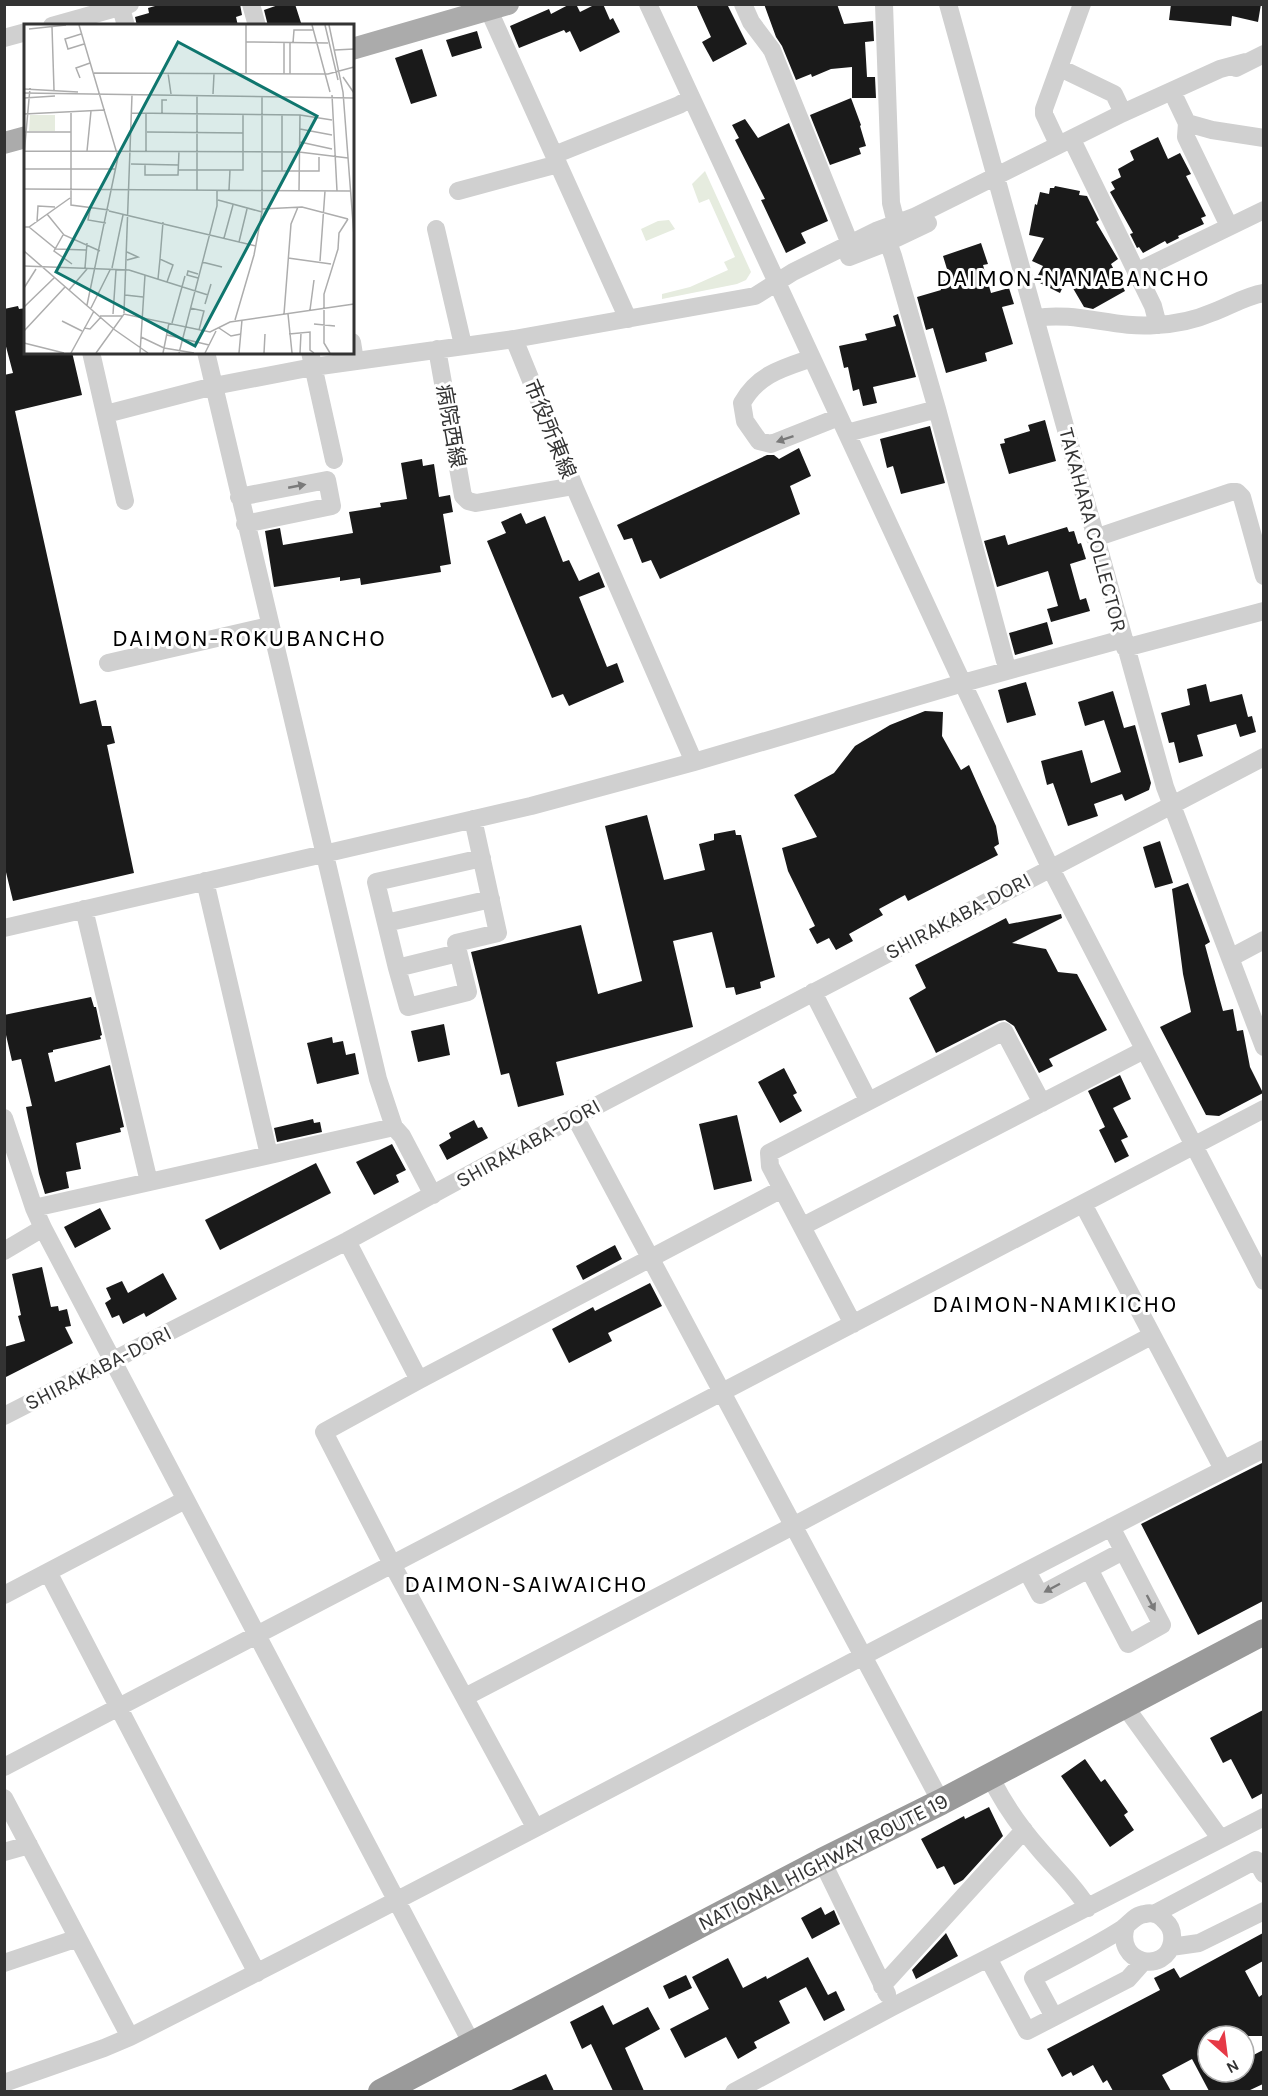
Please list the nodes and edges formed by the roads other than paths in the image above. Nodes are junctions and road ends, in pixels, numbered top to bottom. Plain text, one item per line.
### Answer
1 (251, 4) edge
2 (648, 4) edge
3 (743, 4) edge
4 (884, 4) edge
5 (948, 4) edge
6 (1082, 4) edge
7 (124, 5) edge
8 (495, 7) edge
9 (59, 24) edge
10 (126, 24) edge
11 (256, 24) edge
12 (24, 33) edge
13 (4, 38) edge
14 (354, 48) edge
15 (1263, 54) edge
16 (1246, 62) junction
17 (1060, 68) junction
18 (691, 98) junction
19 (1176, 100) junction
20 (1123, 113) junction
21 (1187, 123) junction
22 (24, 138) edge
23 (1263, 138) edge
24 (4, 143) edge
25 (1066, 145) junction
26 (556, 160) junction
27 (997, 181) junction
28 (458, 191) dead end
29 (1263, 210) edge
30 (896, 224) junction
31 (1229, 226) junction
32 (436, 229) dead end
33 (888, 242) junction
34 (850, 244) junction
35 (1136, 272) junction
36 (777, 284) junction
37 (1263, 293) edge
38 (1036, 318) junction
39 (628, 319) junction
40 (1158, 325) junction
41 (514, 339) junction
42 (463, 345) junction
43 (437, 349) junction
44 (91, 354) edge
45 (206, 354) edge
46 (354, 354) edge
47 (812, 357) junction
48 (311, 360) edge
49 (355, 361) junction
50 (214, 386) junction
51 (937, 409) junction
52 (106, 414) junction
53 (843, 425) junction
54 (334, 460) dead end
55 (574, 486) junction
56 (239, 497) junction
57 (125, 501) dead end
58 (468, 501) joint
59 (245, 524) junction
60 (1095, 538) junction
61 (1263, 576) edge
62 (1263, 611) edge
63 (269, 626) junction
64 (1124, 644) junction
65 (1005, 661) dead end
66 (108, 663) dead end
67 (963, 683) junction
68 (1263, 757) edge
69 (694, 762) junction
70 (1172, 806) junction
71 (473, 819) junction
72 (323, 853) junction
73 (482, 858) junction
74 (1050, 867) junction
75 (205, 881) junction
76 (491, 899) junction
77 (84, 909) junction
78 (387, 923) junction
79 (4, 928) edge
80 (1263, 940) edge
81 (458, 953) junction
82 (1230, 958) junction
83 (397, 968) junction
84 (813, 992) junction
85 (1263, 1047) edge
86 (1144, 1050) junction
87 (868, 1100) junction
88 (1042, 1103) junction
89 (1263, 1109) edge
90 (575, 1117) junction
91 (4, 1118) edge
92 (394, 1127) junction
93 (1193, 1145) junction
94 (269, 1155) junction
95 (149, 1182) junction
96 (782, 1189) junction
97 (433, 1195) junction
98 (1083, 1204) junction
99 (34, 1208) junction
100 (803, 1226) junction
101 (43, 1228) junction
102 (347, 1241) junction
103 (4, 1251) edge
104 (652, 1258) junction
105 (1263, 1281) edge
106 (853, 1324) junction
107 (1151, 1336) junction
108 (111, 1361) junction
109 (419, 1380) junction
110 (722, 1393) junction
111 (4, 1416) edge
112 (1263, 1449) edge
113 (1223, 1469) junction
114 (185, 1500) junction
115 (793, 1526) junction
116 (1111, 1527) junction
117 (1124, 1551) junction
118 (392, 1564) junction
119 (1089, 1569) junction
120 (1027, 1571) junction
121 (48, 1572) junction
122 (4, 1595) edge
123 (1263, 1632) edge
124 (256, 1636) junction
125 (863, 1656) junction
126 (465, 1697) junction
127 (1124, 1705) junction
128 (117, 1707) junction
129 (4, 1767) edge
130 (990, 1776) junction
131 (4, 1798) edge
132 (941, 1802) junction
133 (1263, 1817) edge
134 (535, 1827) junction
135 (1024, 1830) junction
136 (1220, 1838) junction
137 (29, 1845) junction
138 (4, 1852) edge
139 (822, 1862) junction
140 (1263, 1874) edge
141 (1124, 1889) junction
142 (397, 1902) junction
143 (1088, 1908) junction
144 (1263, 1911) edge
145 (1139, 1918) junction
146 (78, 1938) junction
147 (1171, 1947) junction
148 (988, 1958) junction
149 (1144, 1961) junction
150 (4, 1963) edge
151 (257, 1973) junction
152 (882, 1986) junction
153 (892, 2007) junction
154 (1054, 2017) junction
155 (130, 2037) junction
156 (472, 2044) junction
157 (4, 2083) edge
158 (381, 2091) edge
159 (734, 2091) edge

1 - 11 street
2 - 18 street
3 - 34 street
4 - 30 street
5 - 27 street, TAKAHARA COLLECTOR
6 - 17 street
7 - 9 street
7 - 10 street
8 - 14 main road
8 - 26 street
12 - 13 street
15 - 16 street
16 - 19 street
16 - 20 street
17 - 20 street
17 - 25 street
18 - 26 street
18 - 36 street
19 - 21 street
19 - 25 street
20 - 25 street
21 - 23 street
21 - 31 street
22 - 24 main road
25 - 27 street
25 - 35 street
26 - 28 street
26 - 39 street
27 - 30 street
27 - 33 street
27 - 38 street, TAKAHARA COLLECTOR
29 - 31 street
30 - 34 street
31 - 35 street
32 - 42 street
33 - 36 street
33 - 51 street
34 - 36 street
35 - 40 street
36 - 39 street
36 - 47 street
37 - 40 street
38 - 40 street
38 - 60 street, TAKAHARA COLLECTOR
39 - 41 street
41 - 42 street
41 - 55 street, 市役所東線
42 - 43 street
43 - 49 street
43 - 58 street, 病院西線
44 - 52 street
45 - 50 street
46 - 49 street
47 - 53 street
53 -> 47 street
48 - 49 street
48 - 50 street
48 - 54 street
50 - 52 street
50 - 56 street
51 - 53 street
51 - 65 street
52 - 57 street
53 - 67 street
55 - 58 street, 市役所東線
55 - 69 street
56 - 59 street
56 -> 59 street
59 - 63 street
60 - 61 street
60 - 64 street, TAKAHARA COLLECTOR
62 - 64 street
63 - 66 street
63 - 72 street
64 - 67 street
64 - 70 street, TAKAHARA COLLECTOR
67 - 69 street
67 - 74 street
68 - 70 street, SHIRAKABA-DORI
69 - 71 street
70 - 74 street, SHIRAKABA-DORI
70 - 82 street, TAKAHARA COLLECTOR
71 - 72 street
71 - 73 street
72 - 75 street
72 - 92 street
73 - 76 street
73 - 78 street
74 - 84 street, SHIRAKABA-DORI
74 - 86 street
75 - 77 street
75 - 94 street
76 - 78 street
76 - 81 street
77 - 79 street
77 - 95 street
78 - 83 street
80 - 82 street
81 - 83 street
81 - 83 street
82 - 85 street, TAKAHARA COLLECTOR
84 - 87 street
84 - 90 street, SHIRAKABA-DORI
86 - 88 street
86 - 93 street
87 - 88 street
87 - 96 street
88 - 100 street
89 - 93 street
90 - 97 street, SHIRAKABA-DORI
90 - 104 street
91 - 99 street
92 - 94 street
92 - 97 street
93 - 98 street
93 - 105 street
94 - 95 street
95 - 99 street
96 - 100 street
96 - 104 street
97 - 102 street, SHIRAKABA-DORI
98 - 106 street
98 - 107 street
99 - 101 street
100 - 106 street
101 - 103 street
101 - 108 street
102 - 108 street, SHIRAKABA-DORI
102 - 109 street
104 - 109 street
104 - 110 street
106 - 110 street
107 - 113 street
107 - 115 street
108 - 111 street, SHIRAKABA-DORI
108 - 114 street
109 - 118 street
110 - 115 street
110 - 118 street
112 - 113 street
113 - 116 street
114 - 121 street
114 - 124 street
115 - 125 street
115 - 126 street
116 - 117 street
116 - 120 street
117 - 119 street
117 -> 119 street
118 - 124 street
118 - 126 street
119 -> 120 street
120 - 125 street
121 - 122 street
121 - 128 street
123 - 127 highway, NATIONAL HIGHWAY ROUTE 19
124 - 128 street
124 - 142 street
125 - 132 street
125 - 134 street
126 - 134 street
127 - 130 highway, NATIONAL HIGHWAY ROUTE 19
127 - 136 street
128 - 129 street
128 - 151 street
130 - 132 highway, NATIONAL HIGHWAY ROUTE 19
130 - 135 street
131 - 137 street
132 - 139 highway, NATIONAL HIGHWAY ROUTE 19
133 - 136 street
134 - 142 street
135 - 143 street
135 - 152 street
136 - 141 street
137 - 138 street
137 - 146 street
139 - 152 street
139 - 156 highway, NATIONAL HIGHWAY ROUTE 19
140 - 145 street
141 - 143 street
141 - 145 street
142 - 151 street
142 - 156 street
143 - 148 street
144 - 147 street
145 - 147 street
145 - 149 street
145 - 154 street
146 - 150 street
146 - 155 street
147 - 149 street
148 - 153 street
148 - 154 street
149 - 154 street
151 - 155 street
152 - 153 street
153 - 159 street
155 - 157 street
156 - 158 highway, NATIONAL HIGHWAY ROUTE 19

